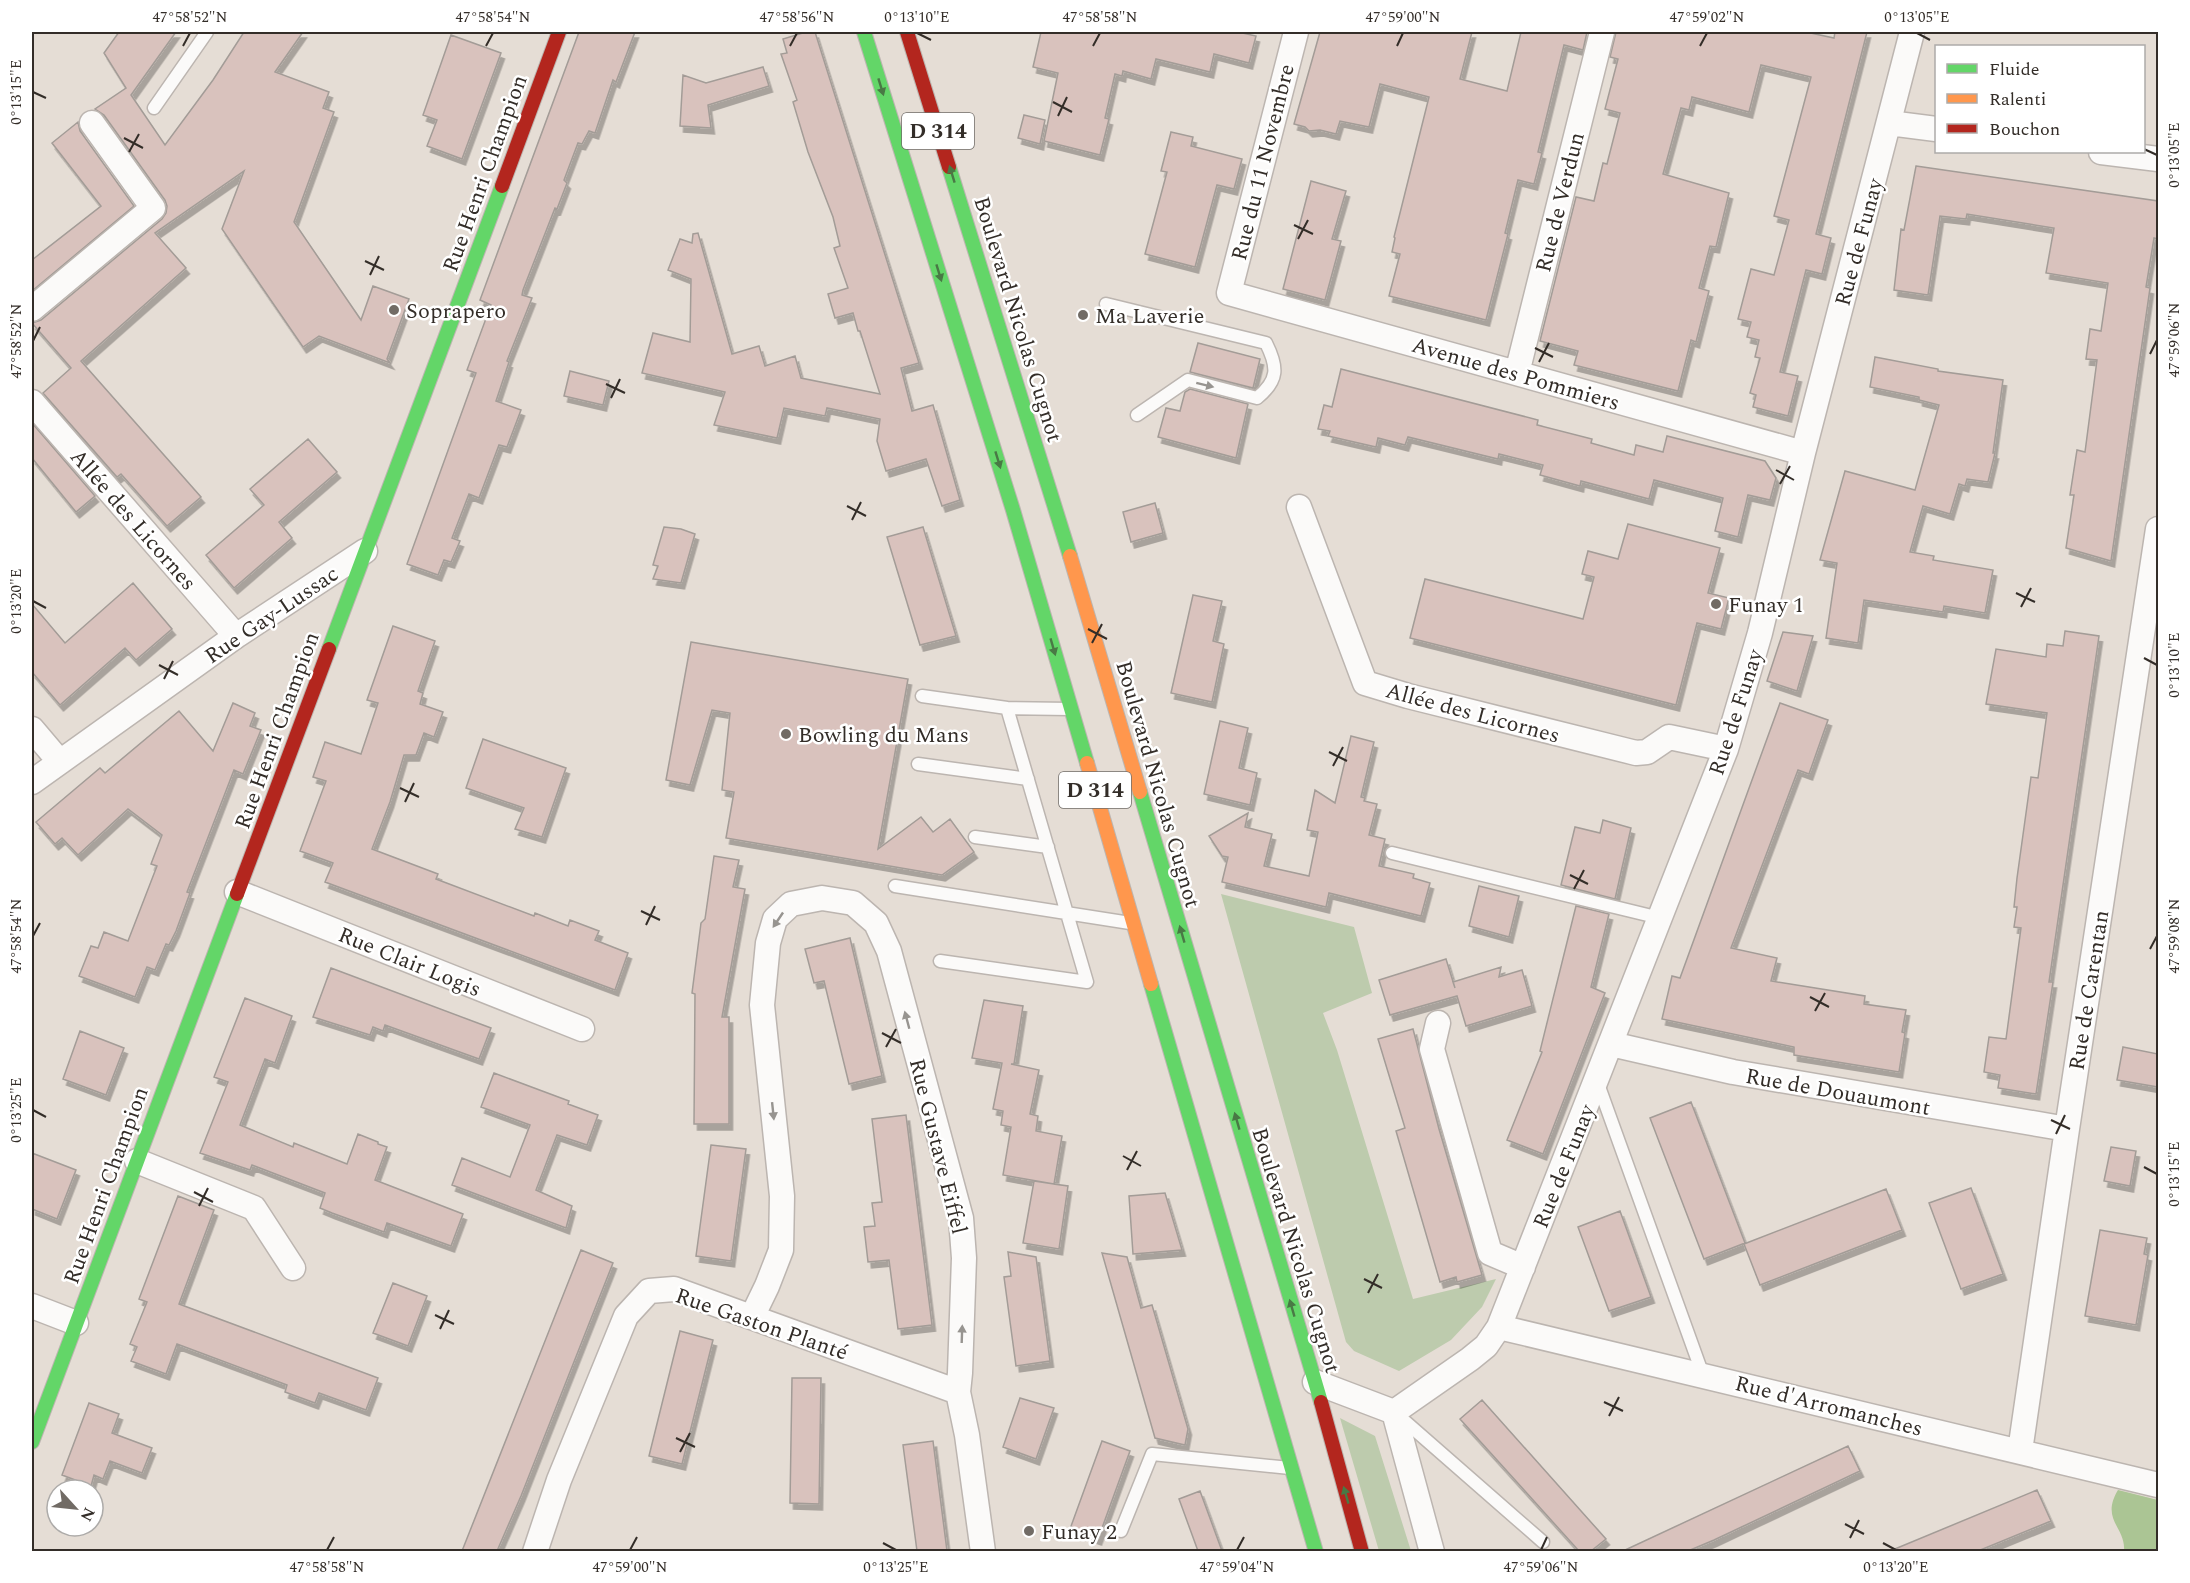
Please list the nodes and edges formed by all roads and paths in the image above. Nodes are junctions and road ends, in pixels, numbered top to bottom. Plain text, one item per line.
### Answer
1 (207, 32) edge
2 (559, 32) edge
3 (864, 32) edge
4 (907, 32) edge
5 (1296, 32) edge
6 (1602, 32) edge
7 (1912, 32) edge
8 (154, 108) dead end
9 (92, 123) dead end
10 (1889, 123) junction
11 (1935, 129) edge
12 (2109, 153) edge
13 (2158, 159) edge
14 (1229, 293) joint
15 (1106, 304) dead end
16 (32, 309) edge
17 (1517, 374) junction
18 (32, 402) edge
19 (1137, 415) dead end
20 (1803, 453) junction
21 (1299, 507) dead end
22 (2158, 529) edge
23 (365, 551) junction
24 (236, 636) junction
25 (922, 696) dead end
26 (1007, 708) junction
27 (1071, 710) junction
28 (32, 729) edge
29 (1726, 748) junction
30 (60, 762) junction
31 (918, 764) dead end
32 (1028, 779) junction
33 (32, 782) edge
34 (975, 837) dead end
35 (1048, 847) junction
36 (1392, 853) dead end
37 (895, 886) dead end
38 (237, 892) junction
39 (1067, 913) junction
40 (1660, 918) junction
41 (1134, 924) junction
42 (940, 961) dead end
43 (1438, 1023) dead end
44 (582, 1029) dead end
45 (1611, 1044) junction
46 (1597, 1080) junction
47 (2067, 1130) junction
48 (137, 1161) junction
49 (293, 1268) dead end
50 (1523, 1268) junction
51 (32, 1306) edge
52 (752, 1317) junction
53 (76, 1323) junction
54 (1499, 1327) junction
55 (1703, 1375) junction
56 (1315, 1382) junction
57 (958, 1392) junction
58 (1394, 1412) junction
59 (32, 1442) edge
60 (2020, 1451) junction
61 (1292, 1468) junction
62 (2158, 1485) edge
63 (1121, 1531) dead end
64 (1543, 1542) dead end
65 (535, 1551) edge
66 (983, 1551) edge
67 (1315, 1551) edge
68 (1362, 1551) edge
69 (1432, 1551) edge

1 - 8 lane
2 - 23 main road, Rue Henri Champion
3 -> 27 main road, D 314
56 -> 4 main road, Boulevard Nicolas Cugnot / D 314
5 - 14 street, Rue du 11 Novembre
6 - 17 street, Rue de Verdun
7 - 10 street, Rue de Funay
9 - 16 street
10 - 11 street
10 - 20 street, Rue de Funay
12 - 13 street
14 - 17 street, Avenue des Pommiers
19 -> 15 lane
17 - 20 street, Avenue des Pommiers
18 - 24 street, Allée des Licornes
20 - 29 street, Rue de Funay
21 - 29 street, Allée des Licornes
22 - 47 street, Rue de Carentan
23 - 24 street, Rue Gay-Lussac
23 - 38 main road, Rue Henri Champion
24 - 30 street, Rue Gay-Lussac
25 - 26 lane
26 - 27 lane
26 - 32 lane
27 - 41 main road, D 314
28 - 30 street
29 - 40 street, Rue de Funay
30 - 33 street, Rue Gay-Lussac
31 - 32 lane
32 - 35 lane
34 - 35 lane
35 - 39 lane
36 - 40 lane
37 - 39 lane
38 - 44 street, Rue Clair Logis
38 - 48 main road, Rue Henri Champion
39 - 41 lane
39 - 42 lane
40 - 45 street, Rue de Funay
41 - 61 main road, D 314
43 - 50 street
45 - 46 street, Rue de Funay
45 - 47 street, Rue de Douaumont
46 - 50 street, Rue de Funay
46 - 55 lane
47 - 60 street, Rue de Carentan
48 - 49 street
48 - 53 main road, Rue Henri Champion
50 - 54 street, Rue de Funay
51 - 53 street
52 - 57 street, Rue Gaston Planté
57 -> 52 street, Rue Gustave Eiffel
52 - 65 street, Rue Gaston Planté
53 - 59 main road, Rue Henri Champion
54 - 55 street, Rue d'Arromanches
54 - 58 street, Rue de Funay
55 - 60 street, Rue d'Arromanches
56 - 58 street
68 -> 56 main road, Boulevard Nicolas Cugnot / D 314
57 - 66 street
58 - 64 lane
58 - 69 street
60 - 62 street, Rue d'Arromanches
61 - 63 lane
61 - 67 main road, D 314

